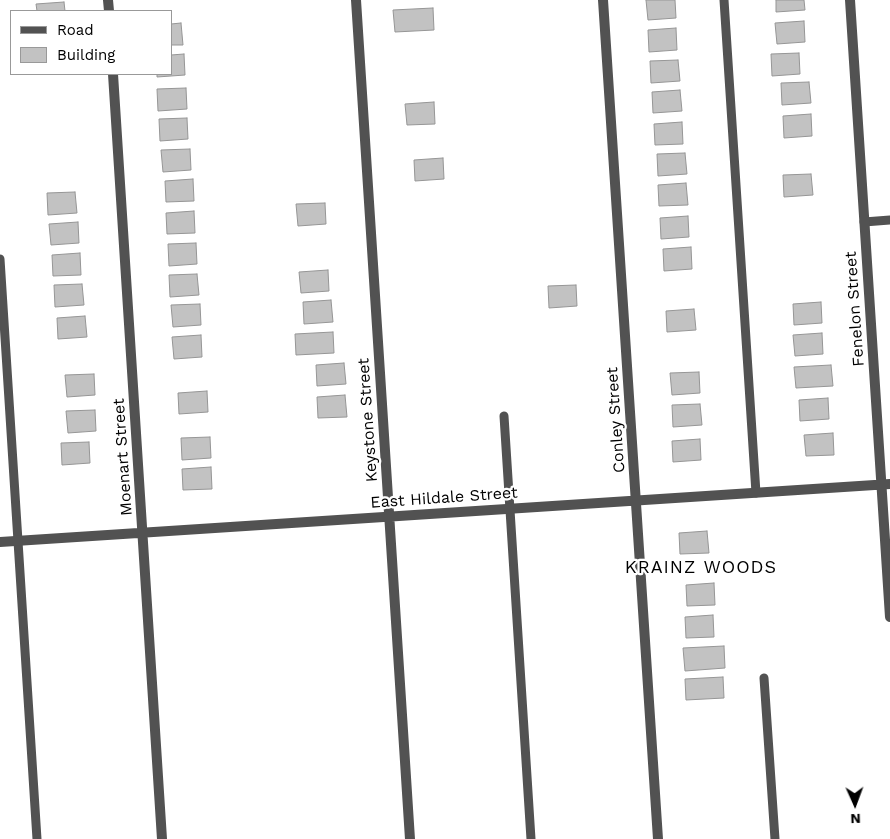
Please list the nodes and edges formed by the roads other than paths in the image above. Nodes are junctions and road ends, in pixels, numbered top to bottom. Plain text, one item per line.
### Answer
1 (356, 0) edge
2 (603, 0) edge
3 (724, 0) edge
4 (850, 0) edge
5 (113, 75) edge
6 (890, 220) edge
7 (864, 222) junction
8 (0, 259) edge
9 (504, 416) dead end
10 (886, 484) edge
11 (756, 493) junction
12 (636, 501) junction
13 (510, 509) junction
14 (390, 517) junction
15 (143, 533) junction
16 (18, 541) junction
17 (0, 542) edge
18 (890, 617) edge
19 (764, 678) dead end
20 (37, 839) edge
21 (162, 839) edge
22 (410, 839) edge
23 (530, 839) edge
24 (658, 839) edge
25 (775, 839) edge

1 - 14 street, Keystone Street
2 - 12 street, Conley Street
3 - 11 lane
4 - 7 street, Fenelon Street
5 - 15 street, Moenart Street
6 - 7 lane
7 - 10 street, Fenelon Street
8 - 16 lane
9 - 13 lane
10 - 11 street, East Hildale Street
10 - 18 street, Fenelon Street
11 - 12 street, East Hildale Street
12 - 13 street, East Hildale Street
12 - 24 street, Conley Street
13 - 14 street, East Hildale Street
13 - 23 lane
14 - 15 street, East Hildale Street
14 - 22 street, Keystone Street
15 - 16 street, East Hildale Street
15 - 21 street, Moenart Street
16 - 17 street, East Hildale Street
16 - 20 lane
19 - 25 lane

